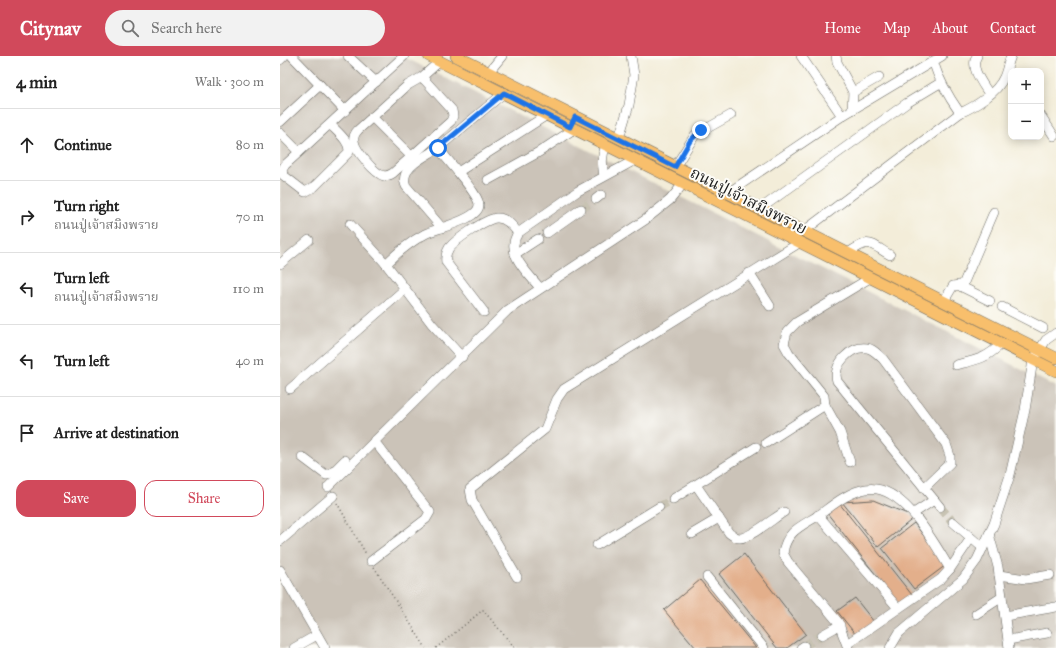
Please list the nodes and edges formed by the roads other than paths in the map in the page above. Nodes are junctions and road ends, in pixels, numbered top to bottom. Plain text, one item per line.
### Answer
1 (284, 56) edge
2 (292, 56) edge
3 (348, 56) edge
4 (404, 56) edge
5 (429, 56) edge
6 (456, 56) edge
7 (502, 56) edge
8 (631, 56) edge
9 (801, 56) edge
10 (836, 56) edge
11 (942, 56) edge
12 (977, 56) edge
13 (1011, 56) edge
14 (280, 60) edge
15 (440, 61) junction
16 (933, 61) junction
17 (1009, 68) edge
18 (488, 72) junction
19 (1008, 72) edge
20 (422, 77) junction
21 (879, 77) dead end
22 (376, 82) junction
23 (940, 83) junction
24 (320, 85) junction
25 (853, 92) junction
26 (504, 93) junction
27 (989, 94) junction
28 (852, 110) junction
29 (345, 111) junction
30 (960, 113) junction
31 (547, 115) junction
32 (731, 115) dead end
33 (842, 116) junction
34 (372, 117) junction
35 (575, 117) junction
36 (1044, 121) edge
37 (280, 122) edge
38 (330, 124) junction
39 (572, 128) junction
40 (280, 133) edge
41 (1054, 136) dead end
42 (619, 138) junction
43 (606, 146) junction
44 (438, 148) junction
45 (299, 152) junction
46 (411, 156) junction
47 (635, 160) junction
48 (675, 167) junction
49 (458, 172) junction
50 (688, 173) junction
51 (604, 176) junction
52 (488, 180) dead end
53 (683, 184) junction
54 (728, 193) junction
55 (581, 209) tunnel mouth
56 (760, 209) junction
57 (994, 212) dead end
58 (350, 224) dead end
59 (442, 228) junction
60 (804, 231) junction
61 (518, 233) junction
62 (547, 233) dead end
63 (538, 239) dead end
64 (309, 240) dead end
65 (799, 243) junction
66 (848, 253) junction
67 (515, 254) junction
68 (890, 255) dead end
69 (280, 264) edge
70 (386, 264) junction
71 (749, 273) junction
72 (870, 278) junction
73 (962, 287) junction
74 (540, 288) junction
75 (405, 289) junction
76 (944, 301) junction
77 (990, 301) dead end
78 (770, 306) dead end
79 (1002, 307) dead end
80 (484, 312) dead end
81 (1043, 328) dead end
82 (1056, 333) edge
83 (1001, 344) junction
84 (1040, 349) junction
85 (462, 357) junction
86 (1056, 358) edge
87 (1033, 360) junction
88 (956, 365) dead end
89 (1056, 371) edge
90 (290, 389) dead end
91 (825, 405) junction
92 (374, 441) junction
93 (766, 443) dead end
94 (756, 447) dead end
95 (302, 457) dead end
96 (345, 460) dead end
97 (850, 462) dead end
98 (328, 482) junction
99 (696, 485) junction
100 (924, 488) junction
101 (333, 496) dead end
102 (673, 499) tunnel mouth
103 (659, 507) tunnel mouth
104 (784, 512) dead end
105 (914, 513) junction
106 (818, 515) junction
107 (719, 518) junction
108 (953, 522) tunnel mouth
109 (692, 534) dead end
110 (989, 534) junction
111 (971, 538) junction
112 (280, 541) edge
113 (597, 545) dead end
114 (983, 548) junction
115 (371, 561) dead end
116 (950, 569) junction
117 (280, 570) edge
118 (999, 575) junction
119 (1050, 576) dead end
120 (517, 577) dead end
121 (707, 577) dead end
122 (1002, 597) junction
123 (1056, 607) edge
124 (898, 608) junction
125 (976, 614) dead end
126 (1005, 616) junction
127 (840, 625) junction
128 (1047, 633) dead end
129 (317, 635) junction
130 (822, 635) tunnel mouth
131 (1009, 644) edge
132 (847, 646) edge
133 (294, 648) edge
134 (325, 648) edge
135 (764, 648) edge
136 (890, 648) edge

1 - 14 street
2 - 24 street
3 - 22 street
4 - 22 street
5 - 15 main road, ถนนปู่เจ้าสมิงพราย
6 - 18 main road, ถนนปู่เจ้าสมิงพราย
7 - 18 street
8 - 42 street
9 - 33 street
10 - 25 street
11 - 16 street
12 - 27 street
13 - 17 street
15 - 20 street
15 - 26 main road, ถนนปู่เจ้าสมิงพราย
16 - 23 street
16 - 28 street
18 - 35 main road, ถนนปู่เจ้าสมิงพราย
19 - 27 street
20 - 34 street
20 - 46 street
21 - 25 street
22 - 29 street
23 - 30 street
23 - 56 street
24 - 29 street
24 - 37 street
25 - 28 street
26 - 31 main road, ถนนปู่เจ้าสมิงพราย
26 - 44 street
27 - 30 street
28 - 33 street
29 - 38 street
30 - 60 street
31 - 39 main road, ถนนปู่เจ้าสมิงพราย
31 - 49 street
32 - 48 street
33 - 54 street
34 - 46 street
34 - 46 street
35 - 39 main road
35 - 42 main road, ถนนปู่เจ้าสมิงพราย
36 - 41 street
38 - 45 street
38 - 45 street
39 - 43 main road, ถนนปู่เจ้าสมิงพราย
39 - 52 street
40 - 45 street
42 - 48 main road, ถนนปู่เจ้าสมิงพราย
43 - 47 main road, ถนนปู่เจ้าสมิงพราย
43 - 51 street
44 - 49 street
44 - 59 street
47 - 51 street
47 - 53 main road, ถนนปู่เจ้าสมิงพราย
48 - 50 main road, ถนนปู่เจ้าสมิงพราย
49 - 59 street
50 - 53 main road
50 - 54 main road, ถนนปู่เจ้าสมิงพราย
51 - 61 street
53 - 65 main road, ถนนปู่เจ้าสมิงพราย
53 - 74 street
54 - 56 main road, ถนนปู่เจ้าสมิงพราย
55 - 62 street
56 - 60 main road, ถนนปู่เจ้าสมิงพราย
57 - 73 street
58 - 70 street
59 - 70 street
60 - 66 main road, ถนนปู่เจ้าสมิงพราย
61 - 67 street
61 - 80 street
63 - 67 street
64 - 69 street
65 - 71 street
65 - 72 main road, ถนนปู่เจ้าสมิงพราย
66 - 68 street
66 - 76 main road, ถนนปู่เจ้าสมิงพราย
67 - 74 street
70 - 75 street
71 - 78 street
71 - 120 street
72 - 83 main road, ถนนปู่เจ้าสมิงพราย
72 - 91 street
73 - 76 street
73 - 77 street
74 - 85 street
75 - 85 street
75 - 90 street
76 - 84 main road, ถนนปู่เจ้าสมิงพราย
79 - 81 street
82 - 84 street
83 - 87 main road, ถนนปู่เจ้าสมิงพราย
83 - 88 street
84 - 86 main road, ถนนปู่เจ้าสมิงพราย
84 - 87 street
85 - 92 street
87 - 89 main road, ถนนปู่เจ้าสมิงพราย
87 - 110 street
91 - 93 street
91 - 97 street
92 - 98 street
92 - 115 street
94 - 99 street
95 - 98 street
96 - 98 street
99 - 102 street
99 - 107 street
100 - 100 street
100 - 105 street
101 - 112 street
103 - 113 street
104 - 107 street
105 - 106 street
105 - 116 street
106 - 124 street
106 - 127 street
107 - 109 street
108 - 111 street
110 - 114 street
110 - 118 street
111 - 114 street
111 - 116 street
114 - 136 street
116 - 124 street
117 - 129 street
118 - 119 street
118 - 122 street
121 - 135 street
122 - 125 street
122 - 126 street
123 - 126 street
124 - 132 street
126 - 131 street
127 - 130 street
127 - 132 street
128 - 131 street
129 - 133 street
129 - 134 street

